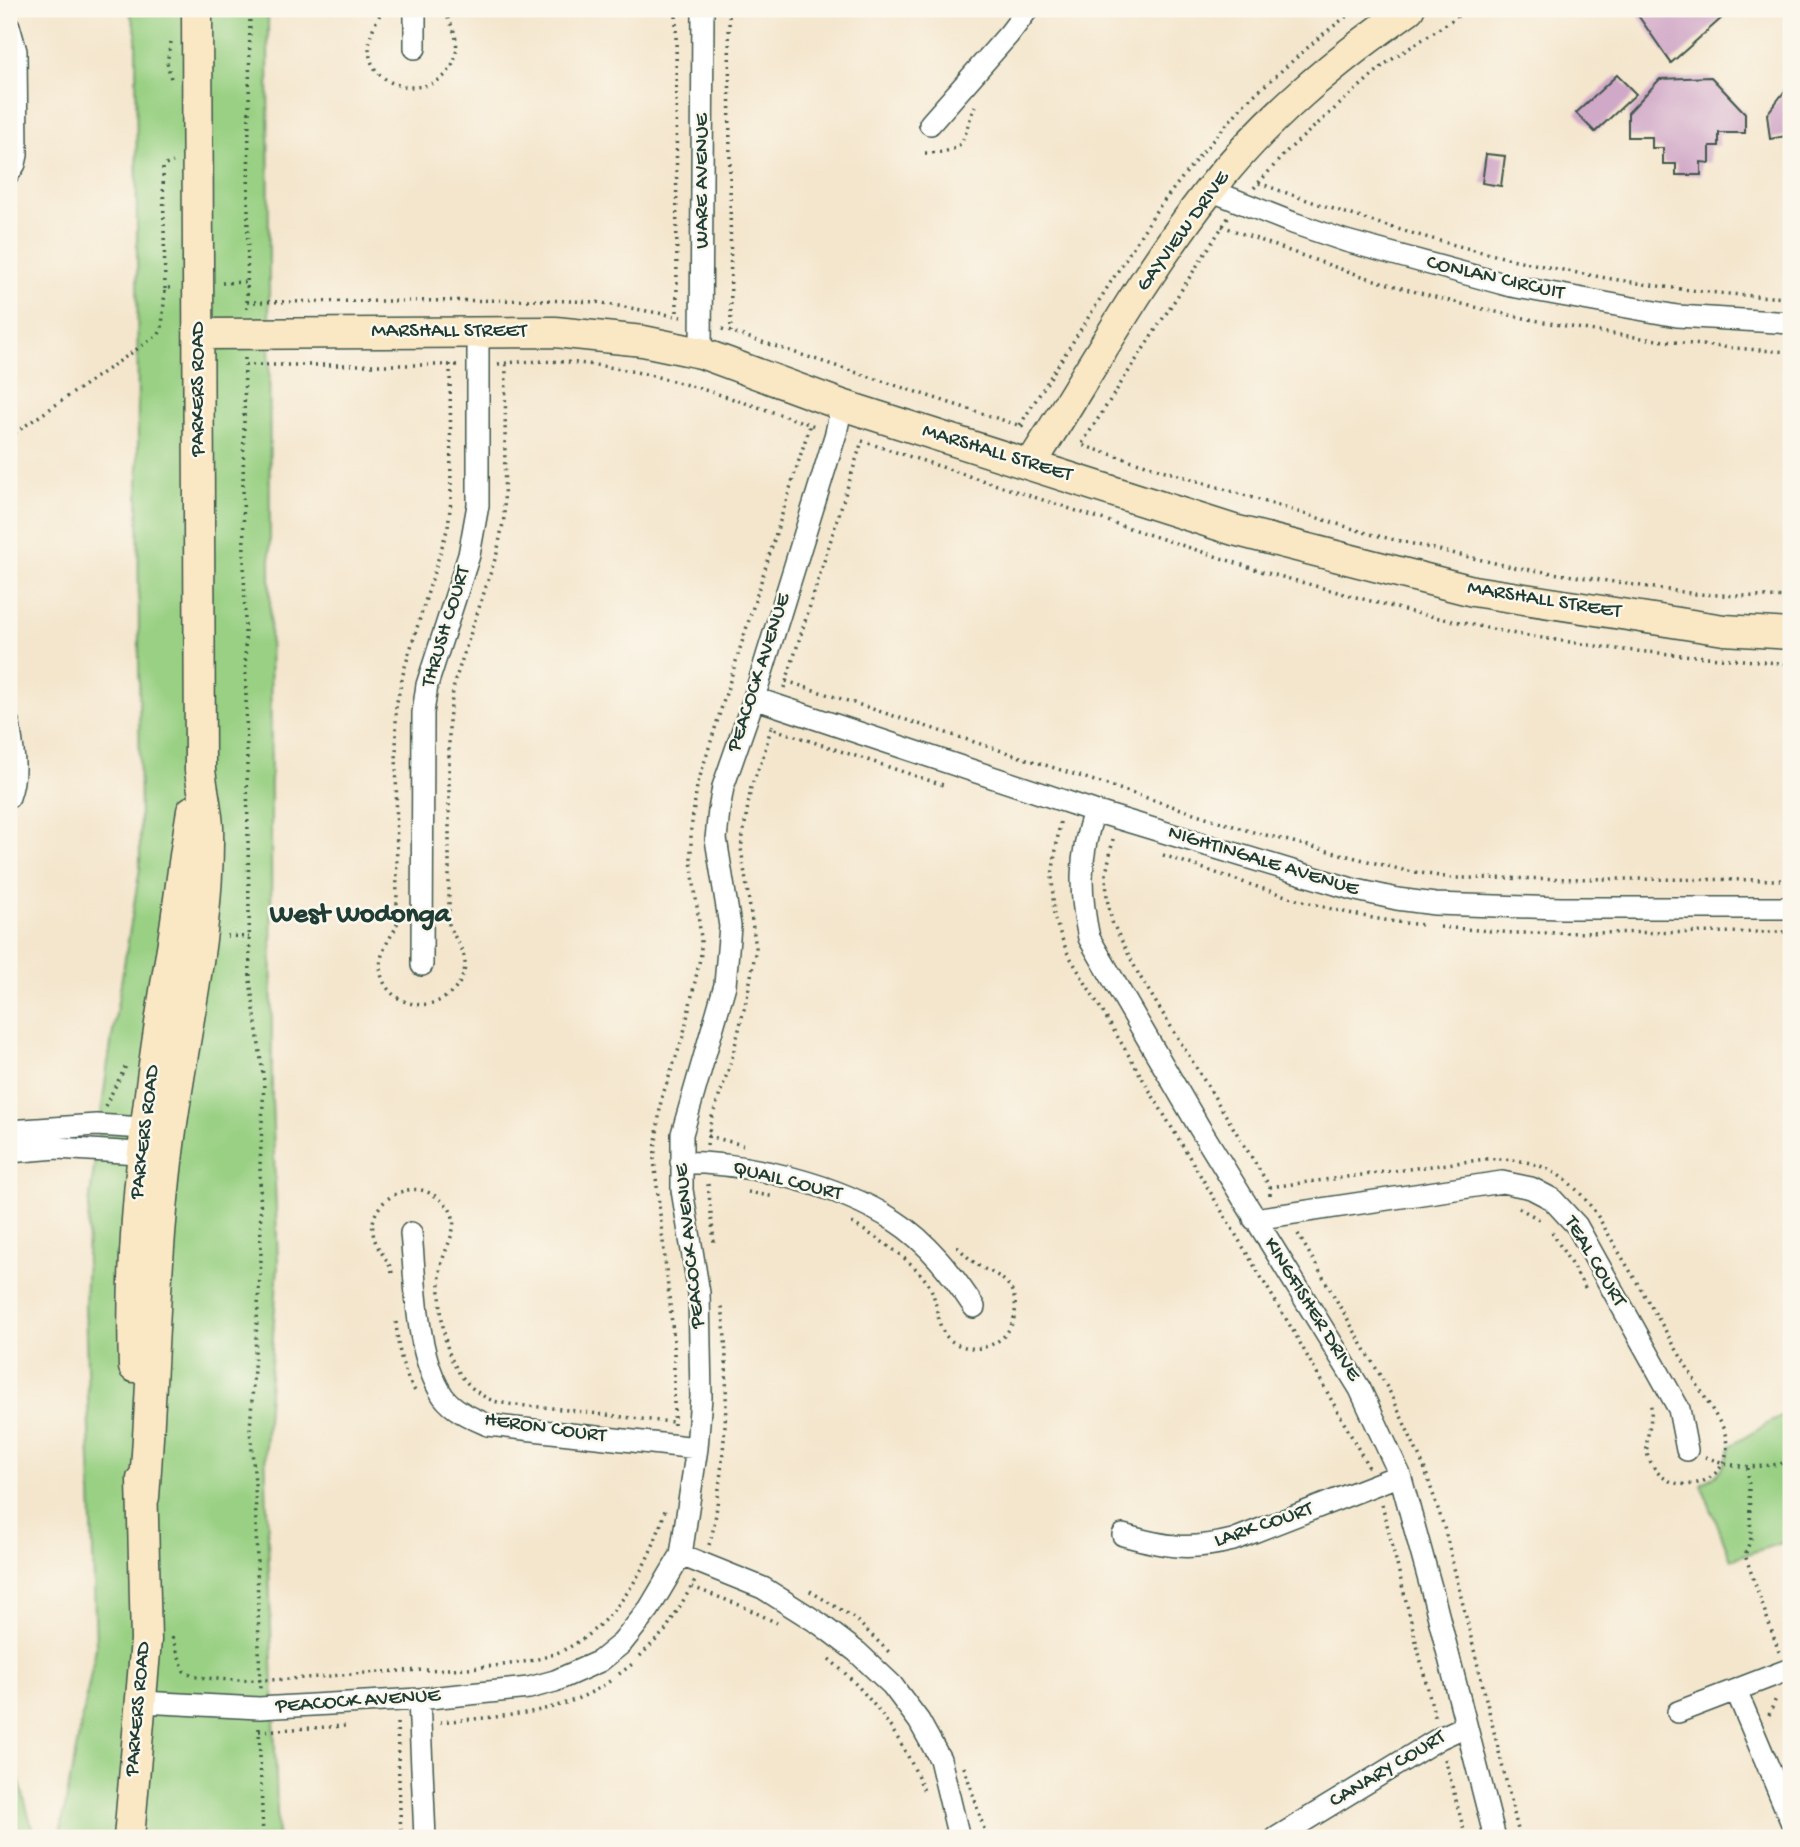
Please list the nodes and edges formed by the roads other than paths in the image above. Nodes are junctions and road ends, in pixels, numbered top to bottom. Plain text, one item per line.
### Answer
1 (197, 9) edge
2 (415, 9) edge
3 (703, 9) edge
4 (1028, 9) edge
5 (1409, 9) edge
6 (9, 26) edge
7 (415, 48) dead end
8 (930, 124) dead end
9 (9, 173) edge
10 (1210, 190) junction
11 (1791, 323) edge
12 (478, 332) junction
13 (199, 334) junction
14 (701, 353) junction
15 (839, 419) junction
16 (1031, 464) junction
17 (1791, 634) edge
18 (754, 698) junction
19 (9, 724) edge
20 (9, 797) edge
21 (1094, 811) junction
22 (1791, 908) edge
23 (422, 965) dead end
24 (9, 1131) edge
25 (156, 1141) junction
26 (9, 1152) edge
27 (681, 1162) junction
28 (1254, 1219) junction
29 (411, 1233) dead end
30 (974, 1307) dead end
31 (697, 1448) junction
32 (1687, 1450) road end
33 (1400, 1475) junction
34 (1123, 1535) dead end
35 (681, 1555) junction
36 (1785, 1671) road end
37 (1736, 1690) junction
38 (419, 1699) junction
39 (141, 1702) junction
40 (1678, 1712) dead end
41 (1466, 1726) junction
42 (1791, 1821) edge
43 (129, 1838) edge
44 (425, 1838) edge
45 (959, 1838) edge
46 (1276, 1838) edge
47 (1495, 1838) edge

1 - 13 street, PARKERS ROAD
2 - 7 street
3 - 14 street, WARE AVENUE
4 - 8 street
5 - 10 street, GAYVIEW DRIVE
6 - 9 street
10 - 11 street, CONLAN CIRCUIT
10 - 16 street, GAYVIEW DRIVE
12 - 13 street, MARSHALL STREET
12 - 14 street, MARSHALL STREET
12 - 23 street, THRUSH COURT
13 - 25 street, PARKERS ROAD
14 - 15 street, MARSHALL STREET
15 - 16 street, MARSHALL STREET
15 - 18 street, PEACOCK AVENUE
16 - 17 street, MARSHALL STREET
18 - 21 street, NIGHTINGALE AVENUE
18 - 27 street, PEACOCK AVENUE
19 - 20 street
21 - 22 street, NIGHTINGALE AVENUE
21 - 28 street, KINGFISHER DRIVE
24 - 25 street
25 - 26 street
25 - 39 street, PARKERS ROAD
27 - 30 street, QUAIL COURT
27 - 31 street, PEACOCK AVENUE
28 - 32 street, TEAL COURT
28 - 33 street, KINGFISHER DRIVE
29 - 31 street, HERON COURT
31 - 35 street, PEACOCK AVENUE
33 - 34 street, LARK COURT
33 - 41 street, KINGFISHER DRIVE
35 - 38 street, PEACOCK AVENUE
35 - 45 street
36 - 37 street
37 - 40 street
37 - 42 street
38 - 39 street, PEACOCK AVENUE
38 - 44 street
39 - 43 street, PARKERS ROAD
41 - 46 street, CANARY COURT
41 - 47 street, KINGFISHER DRIVE

